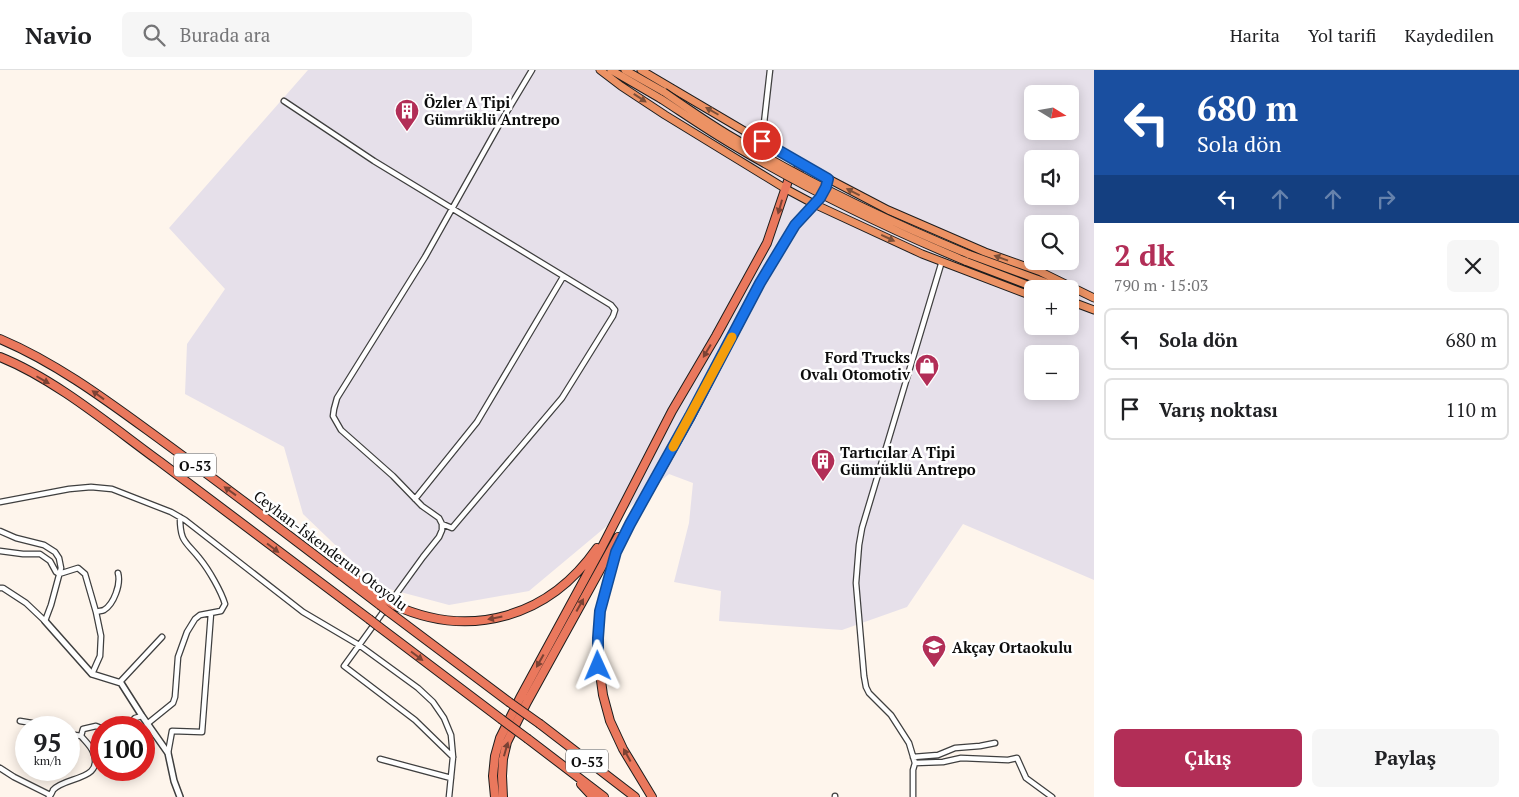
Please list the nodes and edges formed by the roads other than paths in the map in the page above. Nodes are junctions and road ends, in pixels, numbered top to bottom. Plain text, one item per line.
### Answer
1 (532, 70) edge
2 (600, 70) edge
3 (611, 70) edge
4 (625, 70) edge
5 (641, 70) edge
6 (770, 70) edge
7 (662, 96) junction
8 (284, 101) dead end
9 (762, 141) junction
10 (804, 166) junction
11 (828, 179) junction
12 (786, 189) junction
13 (814, 204) junction
14 (453, 208) junction
15 (967, 258) junction
16 (942, 261) junction
17 (563, 277) junction
18 (1036, 280) edge
19 (1024, 283) edge
20 (1024, 293) edge
21 (1079, 294) edge
22 (1094, 299) edge
23 (1079, 305) edge
24 (1079, 308) edge
25 (1094, 311) edge
26 (0, 339) edge
27 (0, 357) edge
28 (685, 425) junction
29 (629, 495) junction
30 (415, 499) junction
31 (0, 502) edge
32 (180, 517) junction
33 (442, 524) junction
34 (0, 531) edge
35 (0, 551) edge
36 (118, 573) dead end
37 (59, 574) junction
38 (0, 588) edge
39 (382, 602) junction
40 (96, 612) junction
41 (211, 613) junction
42 (45, 620) junction
43 (162, 637) dead end
44 (359, 645) junction
45 (92, 674) junction
46 (120, 682) junction
47 (142, 716) edge
48 (155, 717) edge
49 (90, 726) edge
50 (155, 735) edge
51 (81, 736) joint
52 (995, 743) dead end
53 (540, 748) junction
54 (168, 753) junction
55 (453, 756) junction
56 (380, 759) dead end
57 (914, 760) junction
58 (0, 768) edge
59 (451, 778) junction
60 (50, 796) edge
61 (180, 797) edge
62 (449, 797) edge
63 (495, 797) edge
64 (503, 797) edge
65 (593, 797) edge
66 (604, 797) edge
67 (635, 797) edge
68 (652, 797) edge
69 (913, 797) edge
70 (1052, 797) edge

1 - 14 street
2 -> 12 highway
3 - 7 highway
4 - 7 highway
9 -> 5 highway
6 - 9 street
7 - 15 highway, bridge
8 - 14 street
9 - 10 highway
10 - 11 highway
10 - 12 highway
11 - 13 highway
22 -> 11 highway
12 - 13 highway
12 -> 29 highway
13 -> 16 highway
13 - 28 highway
14 - 17 street
14 - 30 street
15 - 18 highway
15 - 19 highway
16 - 20 highway
16 - 57 street
17 - 30 street
17 - 33 street
21 - 22 highway
23 - 25 highway
24 - 25 highway
39 -> 26 highway, Ceyhan-İskenderun Otoyolu / O-53
27 -> 53 highway, O-53, bridge
64 -> 28 highway
68 -> 28 highway
29 -> 39 highway, bridge
29 -> 63 highway
30 - 33 street
31 - 32 street
32 - 41 street
32 - 44 street
33 - 44 street
34 - 37 street
35 - 37 street
36 - 40 street
37 - 40 street
37 - 42 street
38 - 42 street
39 - 67 highway, Ceyhan-İskenderun Otoyolu / O-53, bridge
40 - 45 street
41 - 48 street
41 - 54 street
42 - 45 street
43 - 46 street
44 - 55 street
44 - 55 street
45 - 46 street
46 - 47 street
49 - 51 street
50 - 54 street
51 - 60 street
52 - 57 street
53 - 65 highway
53 - 66 highway, O-53
54 - 61 street
55 - 59 street
56 - 59 street
57 - 69 street
57 - 70 street
58 - 60 street
59 - 62 street

